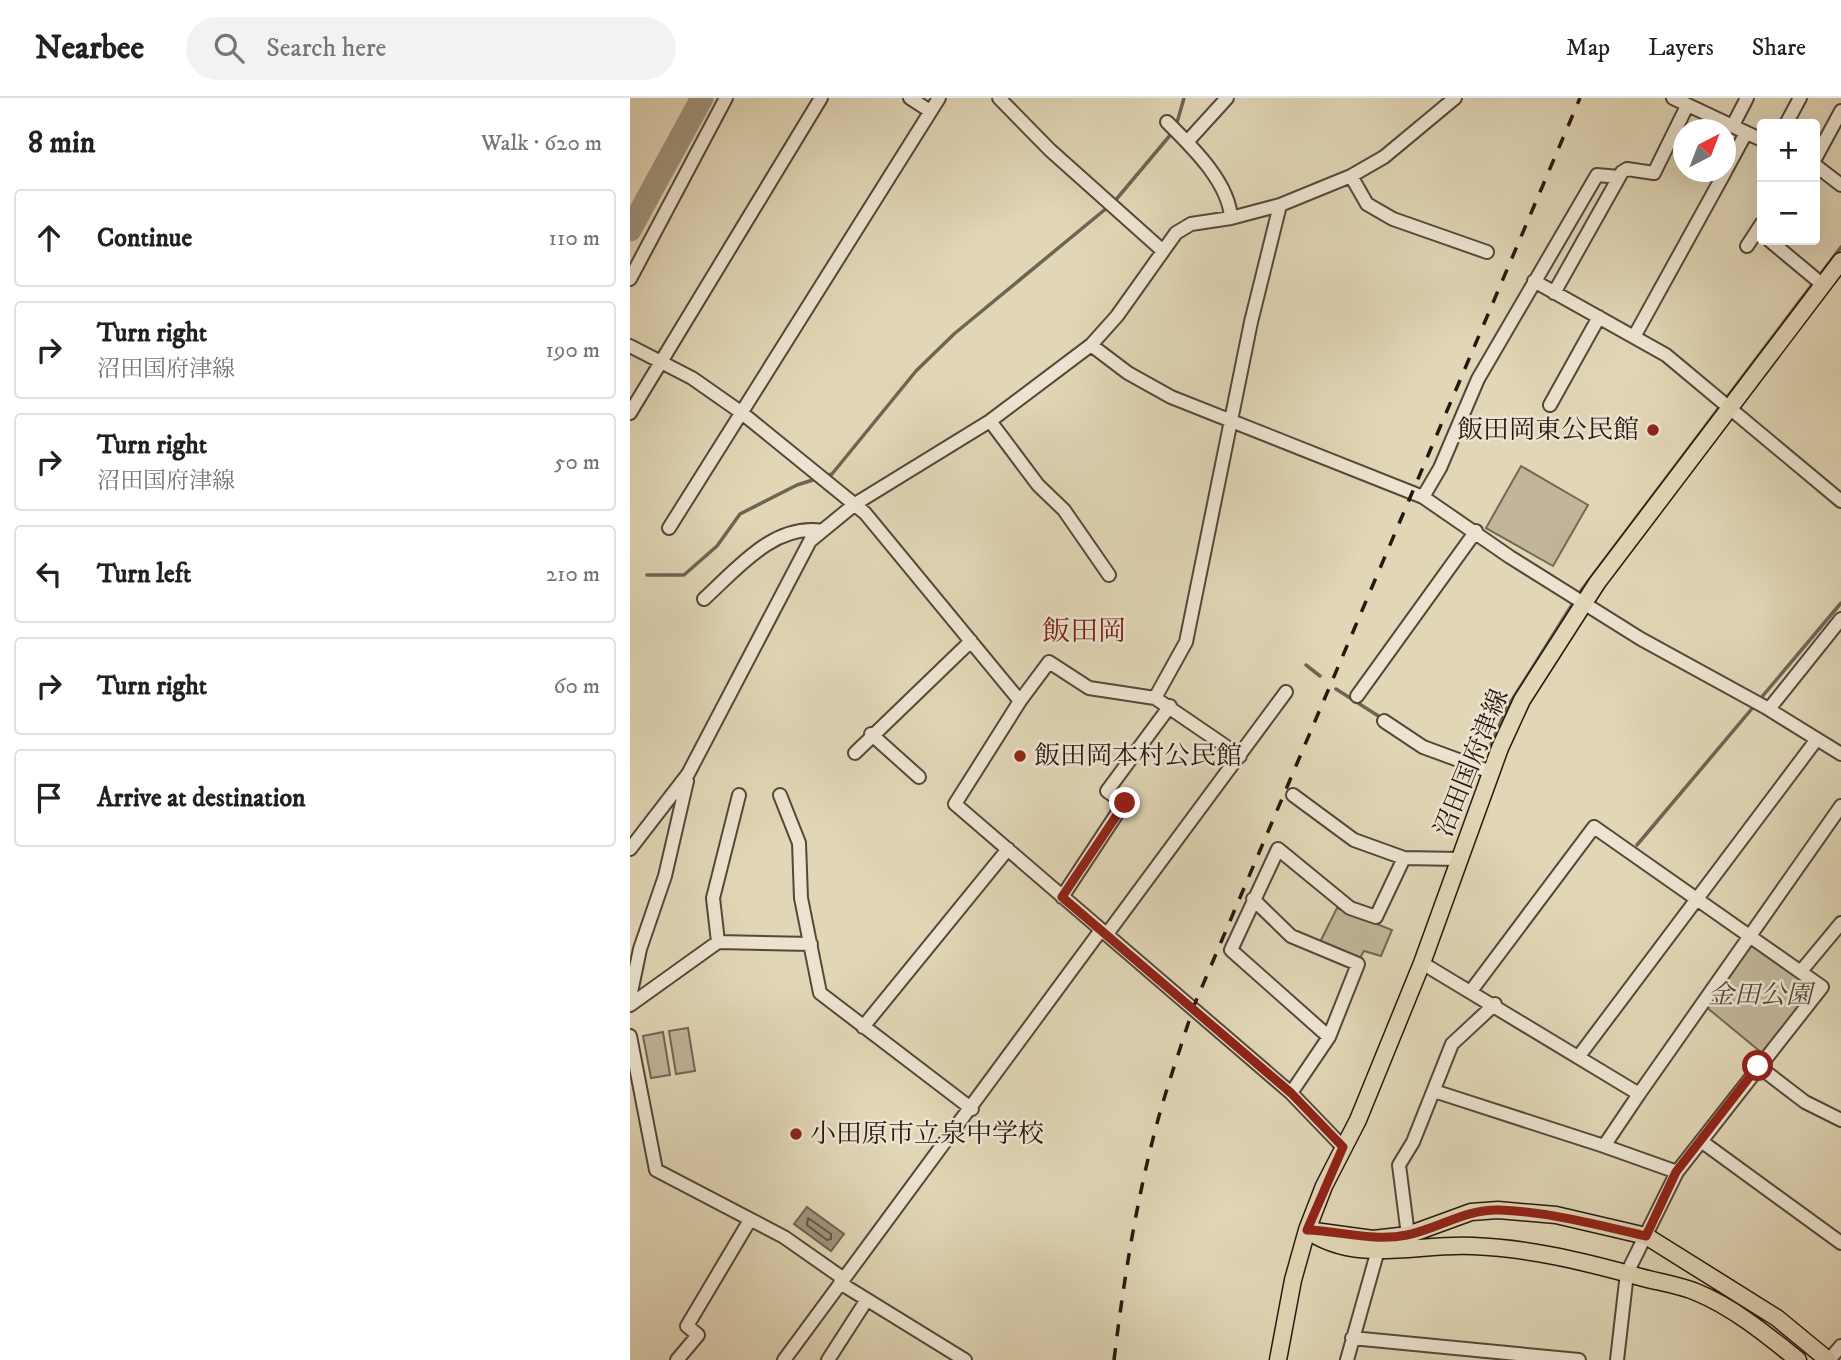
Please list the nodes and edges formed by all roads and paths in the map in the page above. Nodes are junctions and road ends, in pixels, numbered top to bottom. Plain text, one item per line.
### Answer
1 (726, 98) edge
2 (821, 98) edge
3 (910, 98) edge
4 (939, 98) edge
5 (999, 98) edge
6 (1227, 98) edge
7 (1455, 98) edge
8 (1673, 98) edge
9 (1747, 98) edge
10 (1800, 98) edge
11 (1687, 106) junction
12 (930, 111) junction
13 (1841, 111) edge
14 (1718, 119) edge
15 (1736, 119) edge
16 (1789, 119) edge
17 (1736, 127) edge
18 (1746, 133) junction
19 (1757, 138) edge
20 (1736, 151) edge
21 (1820, 152) edge
22 (1820, 167) edge
23 (1351, 176) junction
24 (1619, 177) junction
25 (1719, 182) edge
26 (1841, 186) edge
27 (1280, 205) junction
28 (1231, 218) junction
29 (1757, 233) edge
30 (1775, 245) edge
31 (1747, 246) dead end
32 (1163, 251) junction
33 (1487, 252) dead end
34 (1841, 261) edge
35 (630, 279) edge
36 (1534, 281) junction
37 (1824, 285) junction
38 (1554, 292) junction
39 (1599, 317) junction
40 (1634, 335) junction
41 (1091, 345) junction
42 (630, 346) edge
43 (663, 362) junction
44 (1550, 405) dead end
45 (1730, 408) junction
46 (742, 413) junction
47 (630, 414) edge
48 (990, 421) junction
49 (1233, 423) junction
50 (1423, 497) junction
51 (1841, 501) edge
52 (855, 504) junction
53 (669, 528) dead end
54 (821, 531) junction
55 (1476, 531) junction
56 (1109, 575) dead end
57 (704, 599) dead end
58 (1583, 602) junction
59 (1841, 619) edge
60 (971, 641) junction
61 (1286, 692) dead end
62 (1357, 696) dead end
63 (1155, 698) junction
64 (1020, 701) junction
65 (1170, 706) junction
66 (1767, 708) junction
67 (1384, 721) dead end
68 (872, 734) junction
69 (1817, 739) junction
70 (855, 753) dead end
71 (1841, 754) edge
72 (1240, 756) junction
73 (1491, 772) junction
74 (688, 774) junction
75 (919, 777) dead end
76 (739, 795) dead end
77 (780, 795) dead end
78 (1293, 795) dead end
79 (1841, 806) edge
80 (630, 849) edge
81 (1007, 849) junction
82 (1404, 858) junction
83 (1459, 859) junction
84 (1062, 897) junction
85 (1697, 898) junction
86 (1253, 899) junction
87 (1841, 923) edge
88 (1104, 932) junction
89 (1749, 935) junction
90 (718, 942) junction
91 (811, 944) junction
92 (1422, 963) junction
93 (1802, 970) junction
94 (1471, 991) junction
95 (630, 998) edge
96 (1495, 1004) junction
97 (630, 1005) edge
98 (863, 1027) junction
99 (630, 1036) edge
100 (1329, 1037) junction
101 (1579, 1056) junction
102 (1758, 1066) junction
103 (1434, 1091) junction
104 (1291, 1093) junction
105 (1639, 1094) junction
106 (972, 1109) junction
107 (1841, 1120) edge
108 (1701, 1140) junction
109 (1604, 1146) junction
110 (1343, 1147) junction
111 (1676, 1172) junction
112 (750, 1220) junction
113 (1307, 1230) junction
114 (1408, 1235) junction
115 (1646, 1236) junction
116 (1841, 1243) edge
117 (1378, 1250) junction
118 (1628, 1273) junction
119 (842, 1281) junction
120 (866, 1301) junction
121 (1352, 1338) junction
122 (1841, 1346) edge
123 (950, 1356) edge
124 (677, 1360) edge
125 (784, 1360) edge
126 (828, 1360) edge
127 (965, 1360) edge
128 (1278, 1360) edge
129 (1347, 1360) edge
130 (1579, 1360) edge
131 (1617, 1360) edge
132 (1798, 1360) edge
133 (1829, 1360) edge

1 - 35 street
2 - 43 street
3 - 12 street
4 - 12 street
5 - 32 street
6 - 28 street
7 - 23 street
8 - 11 street
9 - 15 street
10 - 16 street
11 - 14 street
11 - 24 street
12 - 46 street
13 - 21 street
17 - 18 street
18 - 19 street
18 - 20 street
22 - 26 street
23 - 27 street
23 - 33 street
24 - 36 street
24 - 38 street
25 - 40 street
27 - 28 street
27 - 49 street
28 - 32 street
29 - 31 street
30 - 37 street
32 - 41 street
34 - 37 main road, 沼田国府津線
36 - 38 street
36 - 50 street
37 - 45 main road, 沼田国府津線
38 - 39 street
39 - 40 street
39 - 44 street
40 - 45 street
41 - 48 street
41 - 49 street
42 - 43 street
43 - 46 street
43 - 47 street
45 - 51 street
45 - 58 main road, 沼田国府津線
46 - 52 street
46 - 53 street
48 - 52 street
48 - 56 street
49 - 50 street
49 - 63 street
50 - 55 street
52 - 54 street
52 - 60 street
54 - 57 street
54 - 74 street
55 - 58 street
55 - 62 street
58 - 66 street
58 - 73 main road, 沼田国府津線
59 - 66 street
60 - 64 street
60 - 68 street
61 - 72 street
63 - 64 street
63 - 65 street
64 - 81 street
65 - 72 street
65 - 84 street
66 - 69 street
67 - 73 street
68 - 70 street
68 - 75 street
69 - 71 street
69 - 85 street
72 - 88 street
73 - 83 main road, 沼田国府津線
74 - 80 street
74 - 95 street
76 - 90 street
77 - 91 street
78 - 82 street
79 - 89 street
81 - 84 street
81 - 98 street
82 - 83 street
82 - 86 street
83 - 92 main road, 沼田国府津線
84 - 88 street
85 - 89 street
85 - 94 street
85 - 101 street
86 - 100 street
86 - 100 street
87 - 93 street
88 - 104 street
88 - 106 street
89 - 93 street
89 - 105 street
90 - 91 street
90 - 97 street
91 - 98 street
92 - 94 street
92 - 110 main road, 沼田国府津線
93 - 102 street
94 - 96 street
96 - 101 street
96 - 103 street
98 - 106 street
99 - 112 street
100 - 104 street
101 - 105 street
102 - 107 street
102 - 108 street
103 - 109 street
103 - 114 street
104 - 110 street
105 - 109 street
106 - 119 street
108 - 111 street
108 - 116 street
109 - 111 street
110 - 113 main road, 沼田国府津線
111 - 115 street
112 - 119 street
112 - 124 street
113 - 114 main road
113 - 117 main road
113 - 128 main road, 沼田国府津線
114 - 115 main road
115 - 118 street
115 - 133 main road
117 - 118 main road
117 - 121 street
118 - 131 street
118 - 132 main road
119 - 120 street
119 - 125 street
120 - 123 street
120 - 126 street
121 - 129 street
121 - 130 street
122 - 133 street
123 - 127 street

